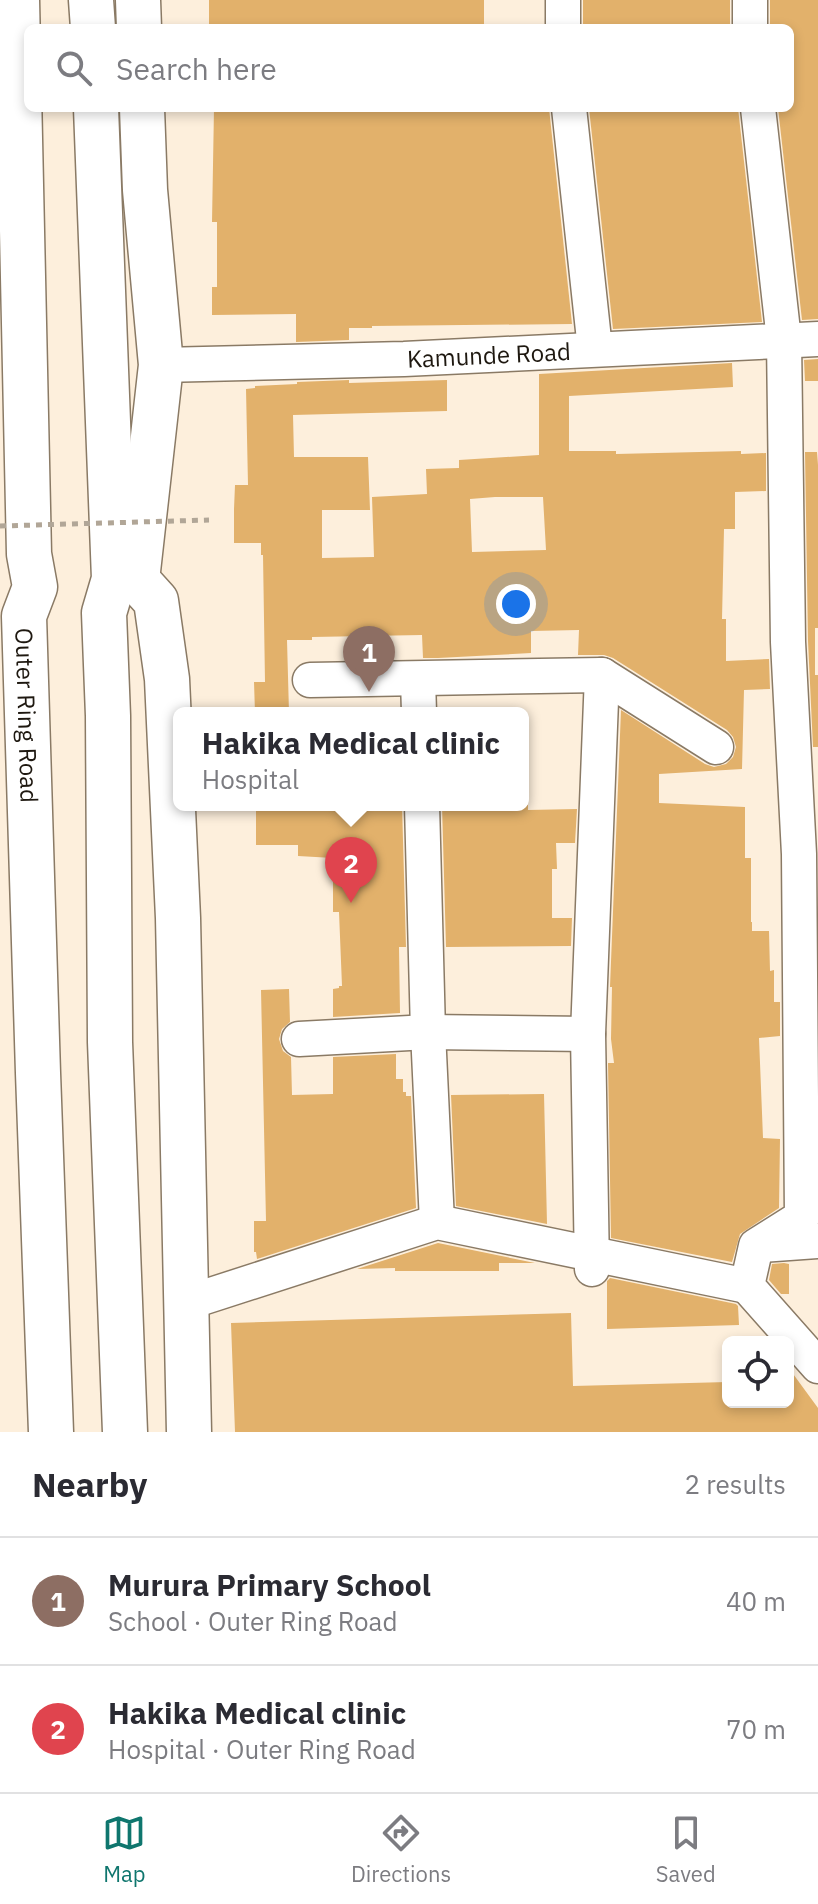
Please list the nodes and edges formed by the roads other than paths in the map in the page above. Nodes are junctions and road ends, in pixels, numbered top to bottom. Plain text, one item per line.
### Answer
1 (17, 0) edge
2 (91, 0) edge
3 (138, 0) edge
4 (563, 0) edge
5 (750, 0) edge
6 (93, 24) edge
7 (139, 24) edge
8 (563, 24) edge
9 (750, 24) edge
10 (96, 112) edge
11 (142, 112) edge
12 (569, 112) edge
13 (758, 112) edge
14 (818, 339) edge
15 (784, 340) junction
16 (595, 349) junction
17 (161, 365) junction
18 (128, 593) junction
19 (602, 675) junction
20 (418, 679) junction
21 (310, 680) dead end
22 (419, 707) edge
23 (716, 747) dead end
24 (173, 801) edge
25 (174, 811) edge
26 (422, 811) edge
27 (809, 851) edge
28 (428, 1032) junction
29 (588, 1034) junction
30 (299, 1039) dead end
31 (437, 1222) junction
32 (818, 1241) edge
33 (756, 1246) junction
34 (592, 1269) dead end
35 (747, 1286) junction
36 (186, 1303) junction
37 (818, 1366) edge
38 (51, 1432) edge
39 (125, 1432) edge
40 (189, 1432) edge

1 - 38 main road, Outer Ring Road
2 - 6 main road
3 - 7 main road
4 - 8 street
5 - 9 street
10 - 18 main road
11 - 17 main road
12 - 16 street
13 - 15 street
14 - 15 street, Kamunde Road
15 - 16 street, Kamunde Road
15 - 27 street
16 - 17 street, Kamunde Road
17 - 18 main road
18 - 24 main road
18 - 39 main road
19 - 20 street
19 - 23 street
19 - 29 street
20 - 21 street
20 - 22 street
25 - 36 main road
26 - 28 street
27 - 33 street
28 - 29 street
28 - 30 street
28 - 31 street
29 - 34 street
31 - 35 street
31 - 36 street
32 - 33 street
33 - 35 street
35 - 37 street
36 - 40 main road

